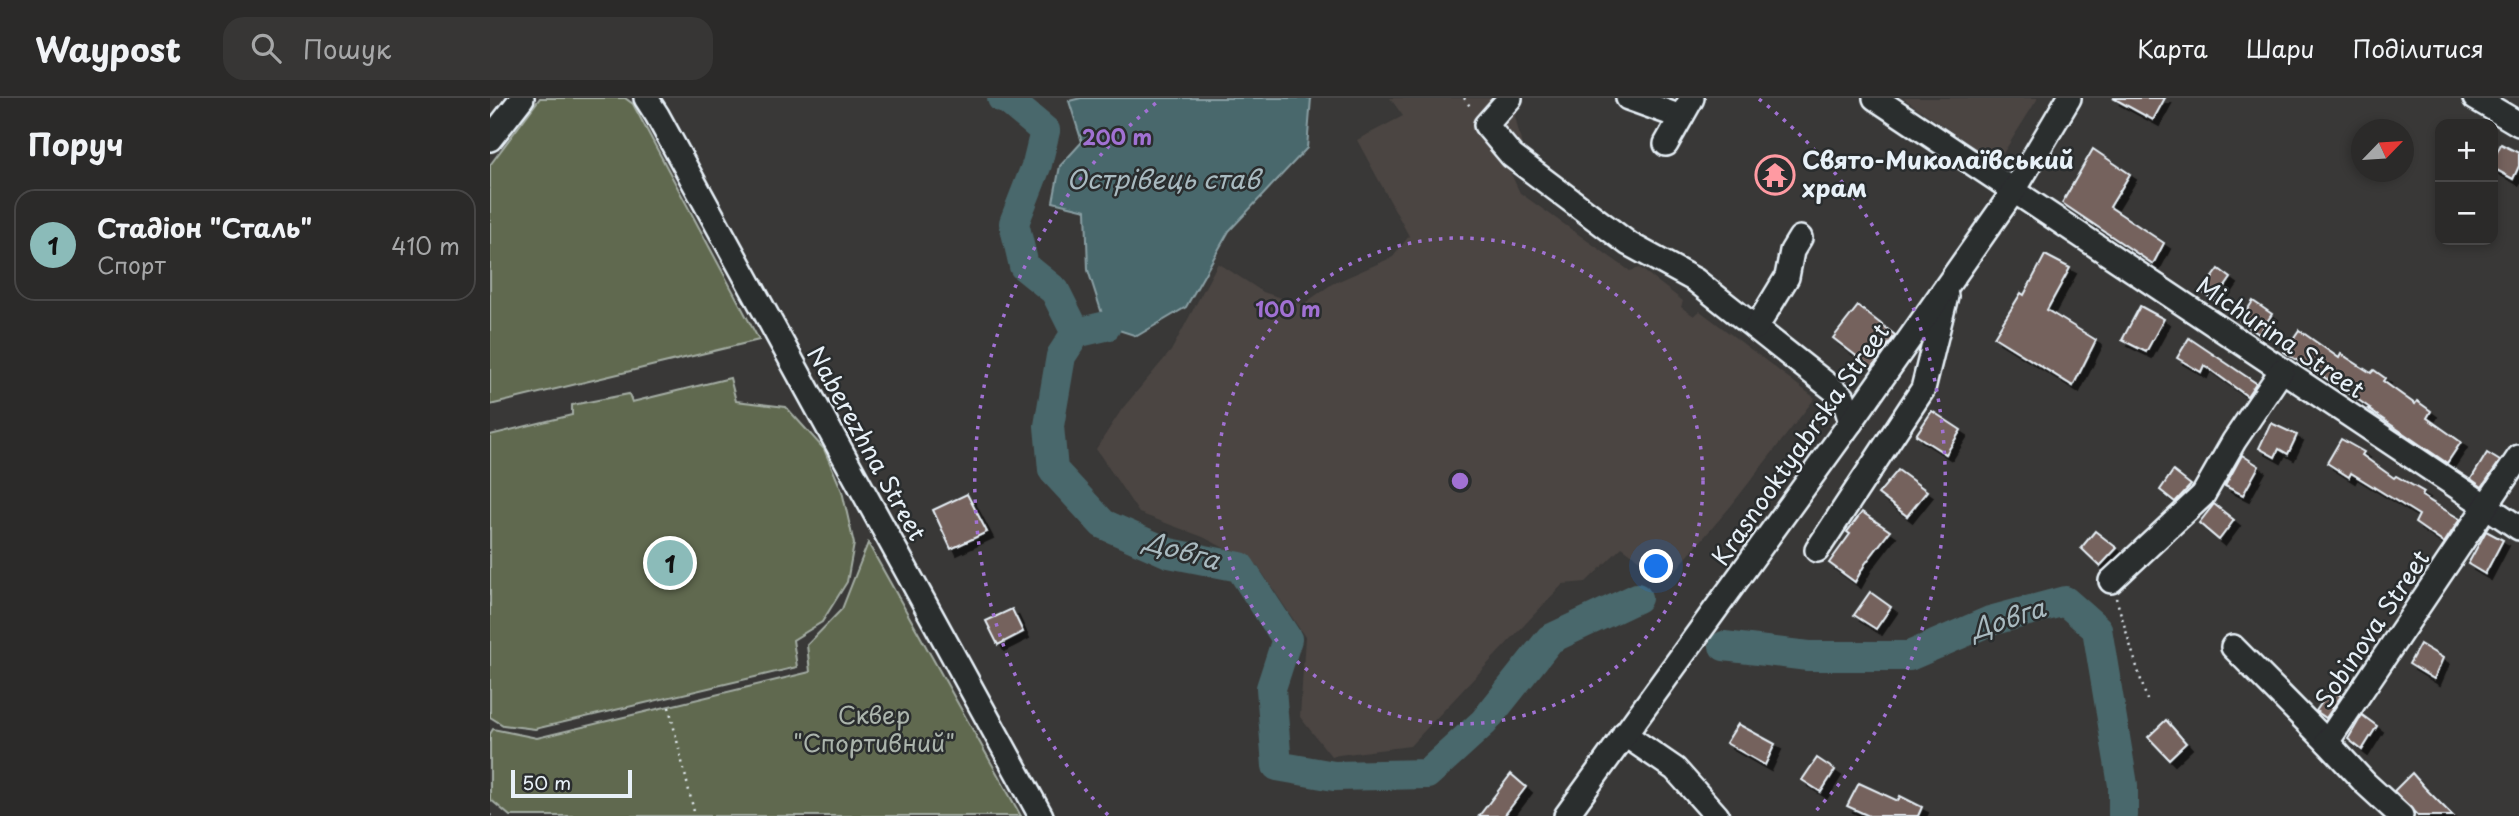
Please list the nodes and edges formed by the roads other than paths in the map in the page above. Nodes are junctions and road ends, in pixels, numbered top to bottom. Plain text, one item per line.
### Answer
1 (522, 98) edge
2 (646, 98) edge
3 (1510, 98) edge
4 (1629, 98) edge
5 (1875, 98) edge
6 (2069, 98) edge
7 (2475, 98) edge
8 (1686, 108) edge
9 (2519, 124) edge
10 (490, 139) edge
11 (1666, 144) dead end
12 (2013, 192) junction
13 (1800, 238) dead end
14 (1949, 282) junction
15 (1756, 328) junction
16 (2282, 370) junction
17 (1851, 422) junction
18 (2519, 457) edge
19 (2487, 506) junction
20 (2519, 528) edge
21 (1817, 550) dead end
22 (2111, 581) road end
23 (2233, 647) dead end
24 (1624, 734) junction
25 (2327, 742) junction
26 (1041, 816) edge
27 (1566, 816) edge
28 (1717, 816) edge
29 (2401, 816) edge

1 - 10 street
2 - 26 street, Naberezhna Street
3 - 15 street
4 - 8 street
5 - 12 street, Michurina Street
6 - 12 street, Krasnooktyabrska Street
7 - 9 street
8 - 11 street
12 - 14 street, Krasnooktyabrska Street
12 - 16 street, Michurina Street
13 - 15 street
14 - 17 street, Krasnooktyabrska Street
14 - 21 street
15 - 17 street
16 - 19 street, Michurina Street
16 - 22 street
17 - 24 street, Krasnooktyabrska Street
18 - 19 street, Sobinova Street
19 - 20 street, Michurina Street
19 - 25 street, Sobinova Street
23 - 25 street
24 - 27 street, Krasnooktyabrska Street
24 - 28 street
25 - 29 street, Sobinova Street

